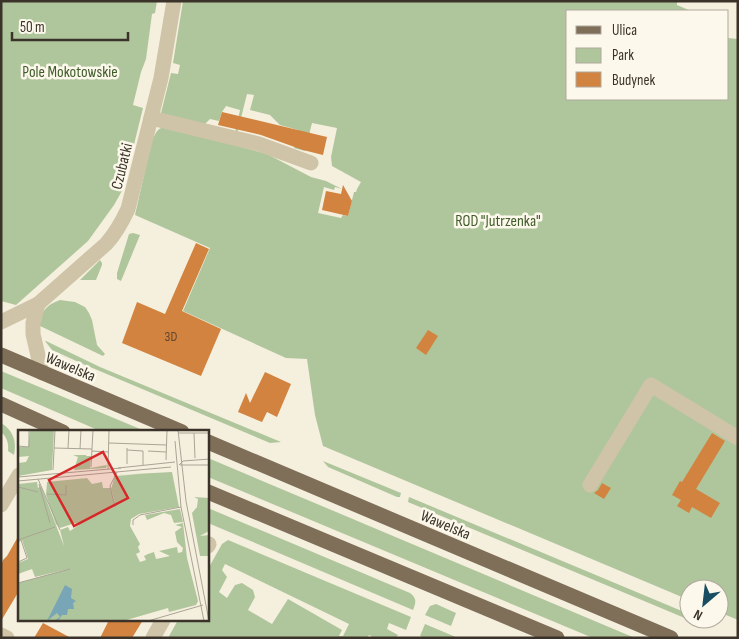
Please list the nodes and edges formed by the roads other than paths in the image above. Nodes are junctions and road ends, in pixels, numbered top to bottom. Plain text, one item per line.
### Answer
1 (174, 1) edge
2 (152, 118) junction
3 (311, 163) dead end
4 (38, 304) junction
5 (1, 322) edge
6 (1, 355) edge
7 (42, 373) junction
8 (1, 404) edge
9 (42, 427) edge
10 (55, 430) edge
11 (177, 430) edge
12 (738, 438) edge
13 (209, 442) edge
14 (18, 477) edge
15 (590, 485) dead end
16 (209, 492) edge
17 (1, 505) edge
18 (163, 622) edge
19 (1, 635) edge
20 (6, 638) edge
21 (153, 638) edge
22 (557, 638) edge
23 (671, 638) edge

1 - 2 street, Czubatki
2 - 3 street
2 - 4 street, Czubatki
4 - 5 street, Czubatki
4 - 7 street
6 - 7 main road, Wawelska
7 - 11 main road, Wawelska
8 - 9 main road
9 - 10 main road
12 - 15 street
13 - 23 main road, Wawelska
14 - 17 street
16 - 22 main road
18 - 21 street
19 - 20 street

